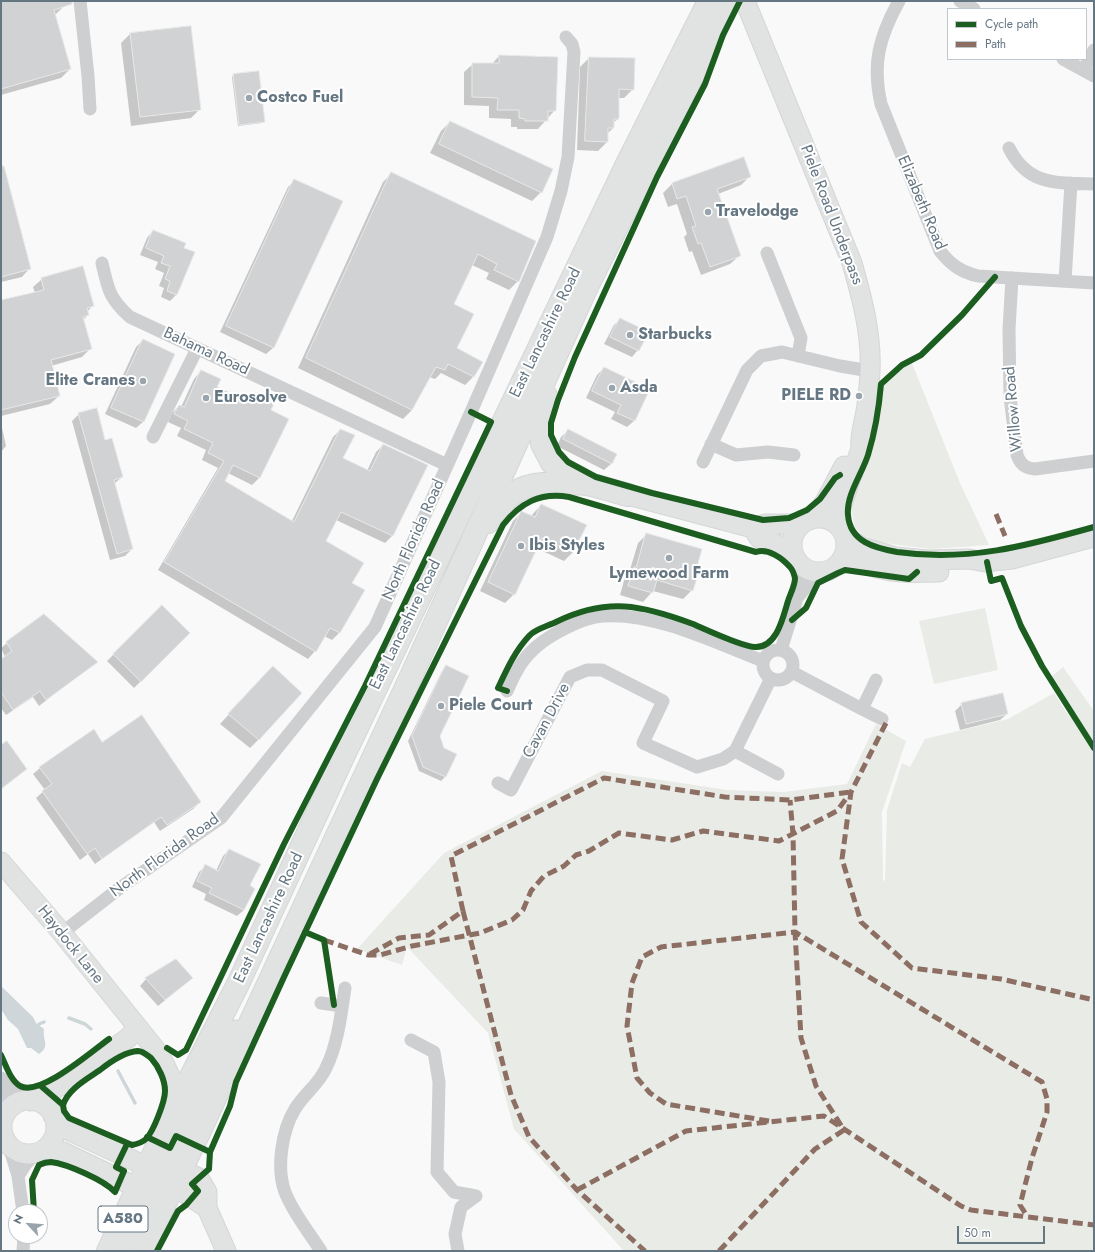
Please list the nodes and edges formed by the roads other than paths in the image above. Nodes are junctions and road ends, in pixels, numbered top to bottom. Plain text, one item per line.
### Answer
1 (80, 1) edge
2 (709, 1) edge
3 (730, 1) edge
4 (745, 1) edge
5 (899, 1) edge
6 (960, 1) edge
7 (972, 8) edge
8 (566, 37) dead end
9 (1094, 50) edge
10 (1065, 60) edge
11 (1089, 73) edge
12 (90, 109) dead end
13 (1009, 148) dead end
14 (1071, 183) junction
15 (1094, 184) edge
16 (767, 253) dead end
17 (102, 263) dead end
18 (1012, 278) junction
19 (1065, 281) junction
20 (1094, 283) edge
21 (585, 291) junction
22 (197, 349) junction
23 (798, 356) junction
24 (870, 371) junction
25 (153, 437) dead end
26 (860, 438) junction
27 (711, 444) junction
28 (794, 455) dead end
29 (1094, 461) edge
30 (703, 462) dead end
31 (447, 465) junction
32 (586, 484) junction
33 (628, 496) joint
34 (806, 521) junction
35 (753, 528) junction
36 (842, 532) junction
37 (1094, 538) edge
38 (797, 560) junction
39 (841, 560) junction
40 (985, 562) junction
41 (460, 567) junction
42 (819, 572) junction
43 (797, 598) junction
44 (781, 650) junction
45 (763, 661) junction
46 (792, 672) junction
47 (770, 678) junction
48 (876, 680) dead end
49 (507, 691) dead end
50 (862, 709) junction
51 (882, 719) dead end
52 (735, 751) junction
53 (778, 774) dead end
54 (498, 783) dead end
55 (1, 862) edge
56 (62, 933) junction
57 (346, 988) dead end
58 (322, 1003) dead end
59 (342, 1006) junction
60 (138, 1028) junction
61 (410, 1040) dead end
62 (160, 1055) junction
63 (203, 1056) junction
64 (1, 1078) edge
65 (1, 1081) edge
66 (62, 1085) junction
67 (28, 1101) junction
68 (174, 1110) junction
69 (51, 1113) junction
70 (5, 1114) junction
71 (9, 1146) junction
72 (39, 1152) junction
73 (165, 1168) junction
74 (18, 1176) junction
75 (138, 1188) junction
76 (167, 1189) junction
77 (22, 1204) edge
78 (207, 1208) junction
79 (108, 1251) edge
80 (124, 1251) edge
81 (142, 1251) edge
82 (226, 1251) edge
83 (322, 1251) edge
84 (458, 1251) edge

1 - 12 street
2 - 63 highway, East Lancashire Road / A580
3 - 21 highway, East Lancashire Road / A580
4 - 24 street, Piele Road Underpass
5 - 18 street, Elizabeth Road
6 - 7 street
8 - 31 street, North Florida Road
9 - 11 street
10 - 11 street
13 - 14 street
14 - 15 street
14 - 19 street
16 - 23 street
17 - 22 street, Bahama Road
18 - 19 street, Elizabeth Road
18 - 29 street, Willow Road
19 - 20 street, Elizabeth Road
21 - 32 highway
21 - 41 highway, East Lancashire Road / A580
22 - 25 street
22 - 31 street, Bahama Road
23 - 24 street
23 - 27 street
24 - 26 street, Piele Road Underpass
26 - 34 street, Piele Road Underpass
26 - 36 street, Piele Road Underpass
27 - 28 street
27 - 30 street
31 - 56 street, North Florida Road
32 - 33 highway
32 - 41 highway
33 - 35 street
34 - 35 street
34 - 36 street
34 - 38 street
35 - 38 street
36 - 39 street
36 - 40 street
37 - 40 street
38 - 42 street
38 - 43 street
39 - 40 street
39 - 42 street
41 - 73 highway, East Lancashire Road / A580
42 - 43 street
43 - 44 street
44 - 45 street
44 - 46 street
45 - 47 street
45 - 49 street
46 - 47 street
46 - 50 street
47 - 52 street
48 - 50 street
50 - 51 street
52 - 53 street
52 - 54 street, Cavan Drive
55 - 56 street, Haydock Lane
56 - 60 street, Haydock Lane
57 - 59 street
58 - 59 street
59 - 83 street
60 - 62 street, Haydock Lane
60 - 66 street
61 - 84 street
62 - 63 street, Haydock Lane
62 - 68 street, Haydock Lane
63 - 68 highway, East Lancashire Road / A580
64 - 67 street
65 - 70 street
66 - 67 street
66 - 69 street
67 - 69 street
67 - 70 street
68 - 73 highway, East Lancashire Road / A580
69 - 72 street
69 - 73 street
70 - 71 street
71 - 72 street
71 - 74 street
72 - 74 street
72 - 75 street
73 - 75 highway, East Lancashire Road / A580
73 - 76 highway, East Lancashire Road / A580
73 - 78 street
74 - 77 street
75 - 76 street
75 - 79 highway, East Lancashire Road / A580
76 - 78 street
76 - 80 street
76 - 81 highway, East Lancashire Road / A580
78 - 82 street

